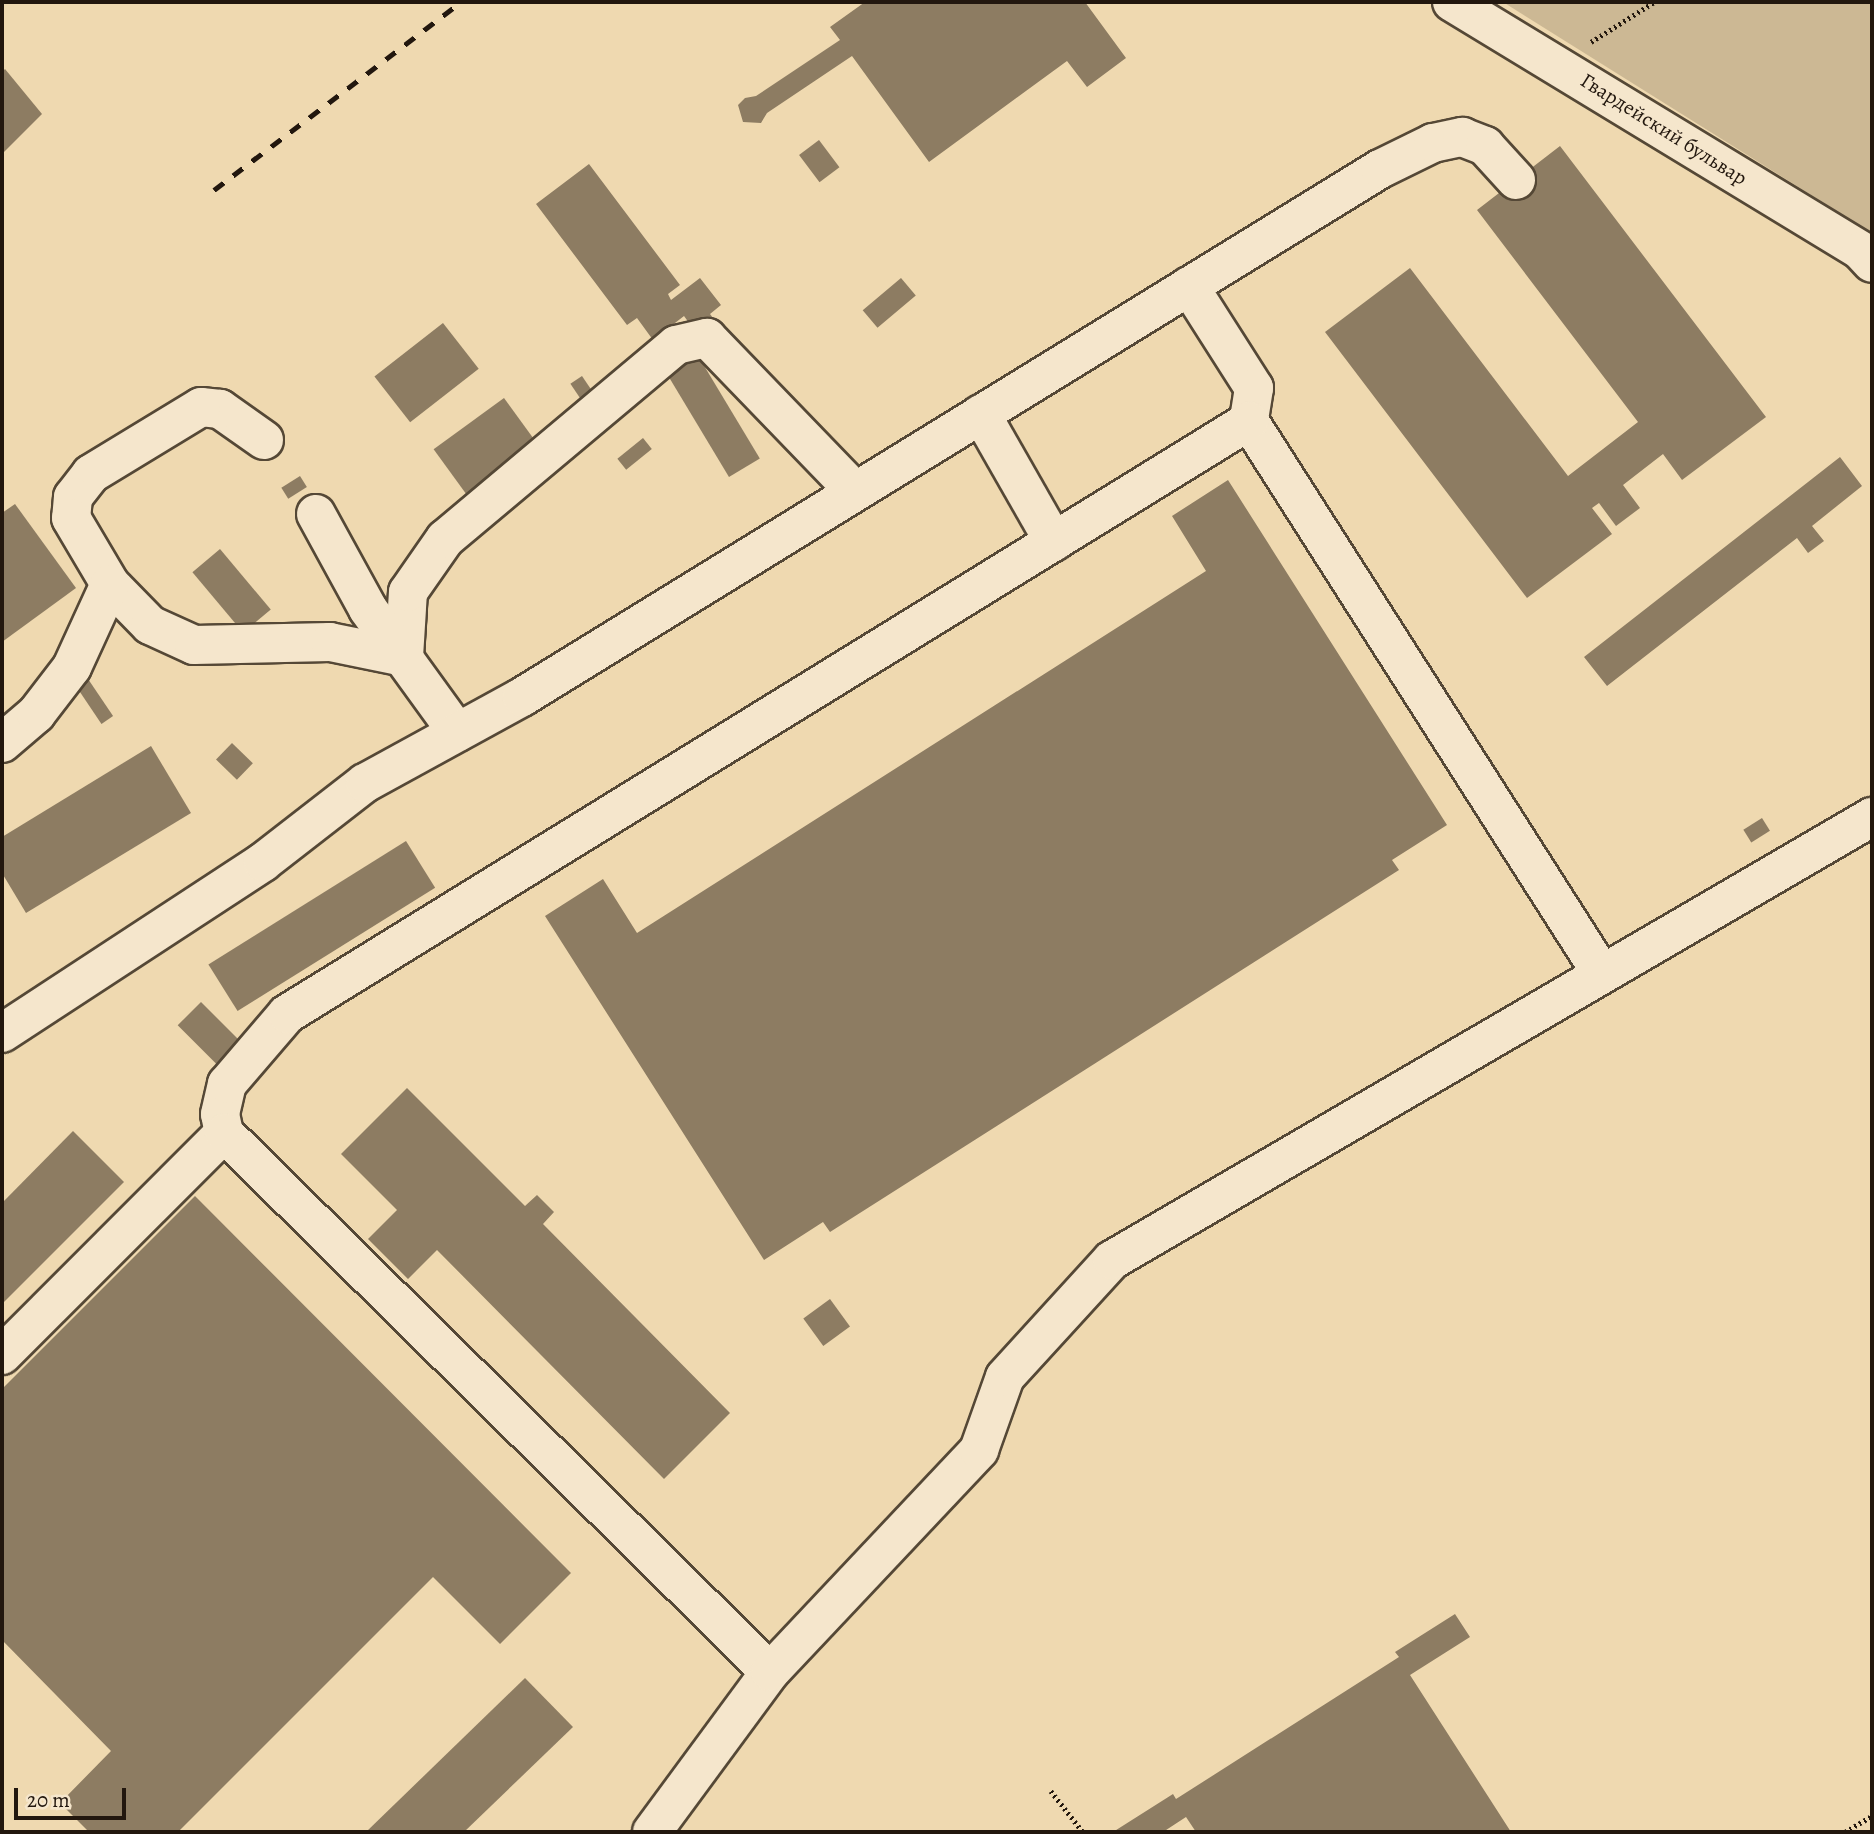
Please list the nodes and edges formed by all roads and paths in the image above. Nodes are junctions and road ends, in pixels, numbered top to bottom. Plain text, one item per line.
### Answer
1 (1452, 2) edge
2 (1654, 2) edge
3 (1558, 64) junction
4 (1516, 180) dead end
5 (1872, 263) edge
6 (1189, 286) junction
7 (981, 414) junction
8 (1249, 421) junction
9 (264, 440) dead end
10 (855, 491) junction
11 (316, 514) dead end
12 (1054, 542) junction
13 (110, 584) junction
14 (404, 657) junction
15 (457, 732) junction
16 (2, 743) edge
17 (1872, 817) edge
18 (1602, 974) junction
19 (2, 1033) edge
20 (224, 1133) junction
21 (2, 1355) edge
22 (770, 1672) junction
23 (1051, 1791) dead end
24 (1872, 1816) edge
25 (652, 1832) edge
26 (1083, 1832) edge
27 (1845, 1832) edge

1 - 3 street, Гвардейский бульвар
2 - 3 path
3 - 5 street, Гвардейский бульвар
4 - 6 street
6 - 7 street
6 - 8 street
7 - 10 street
7 - 12 street
8 - 12 street
8 - 18 street
9 - 13 street
10 - 14 street
10 - 15 street
11 - 14 street
12 - 20 street
13 - 14 street
13 - 16 street
14 - 15 street
15 - 19 street
17 - 18 street
18 - 22 street
20 - 21 street
20 - 22 street
22 - 25 street
23 - 26 path
24 - 27 path

